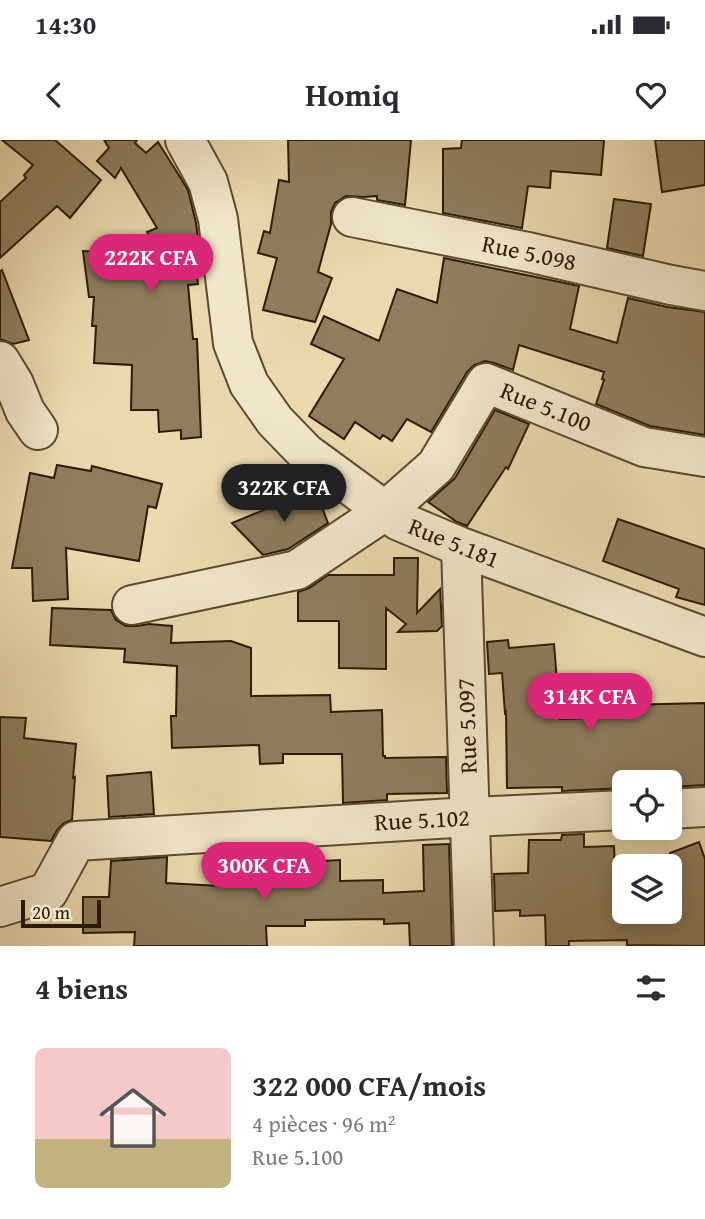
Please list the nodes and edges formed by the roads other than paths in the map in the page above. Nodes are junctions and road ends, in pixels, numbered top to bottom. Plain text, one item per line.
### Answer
1 (185, 140) edge
2 (352, 217) dead end
3 (705, 292) edge
4 (0, 361) edge
5 (38, 430) dead end
6 (705, 457) edge
7 (385, 511) junction
8 (461, 547) junction
9 (132, 606) dead end
10 (705, 637) edge
11 (705, 807) edge
12 (682, 808) edge
13 (612, 811) edge
14 (470, 817) junction
15 (0, 907) edge
16 (474, 946) edge

1 - 7 street, Rue 5.181
2 - 3 street, Rue 5.098
4 - 5 street
6 - 7 street, Rue 5.100
7 - 8 street, Rue 5.181
7 - 9 street, Rue 5.100
8 - 10 street, Rue 5.181
8 - 14 street, Rue 5.097
11 - 12 street
13 - 14 street, Rue 5.102
14 - 15 street, Rue 5.102
14 - 16 street, Rue 5.097

